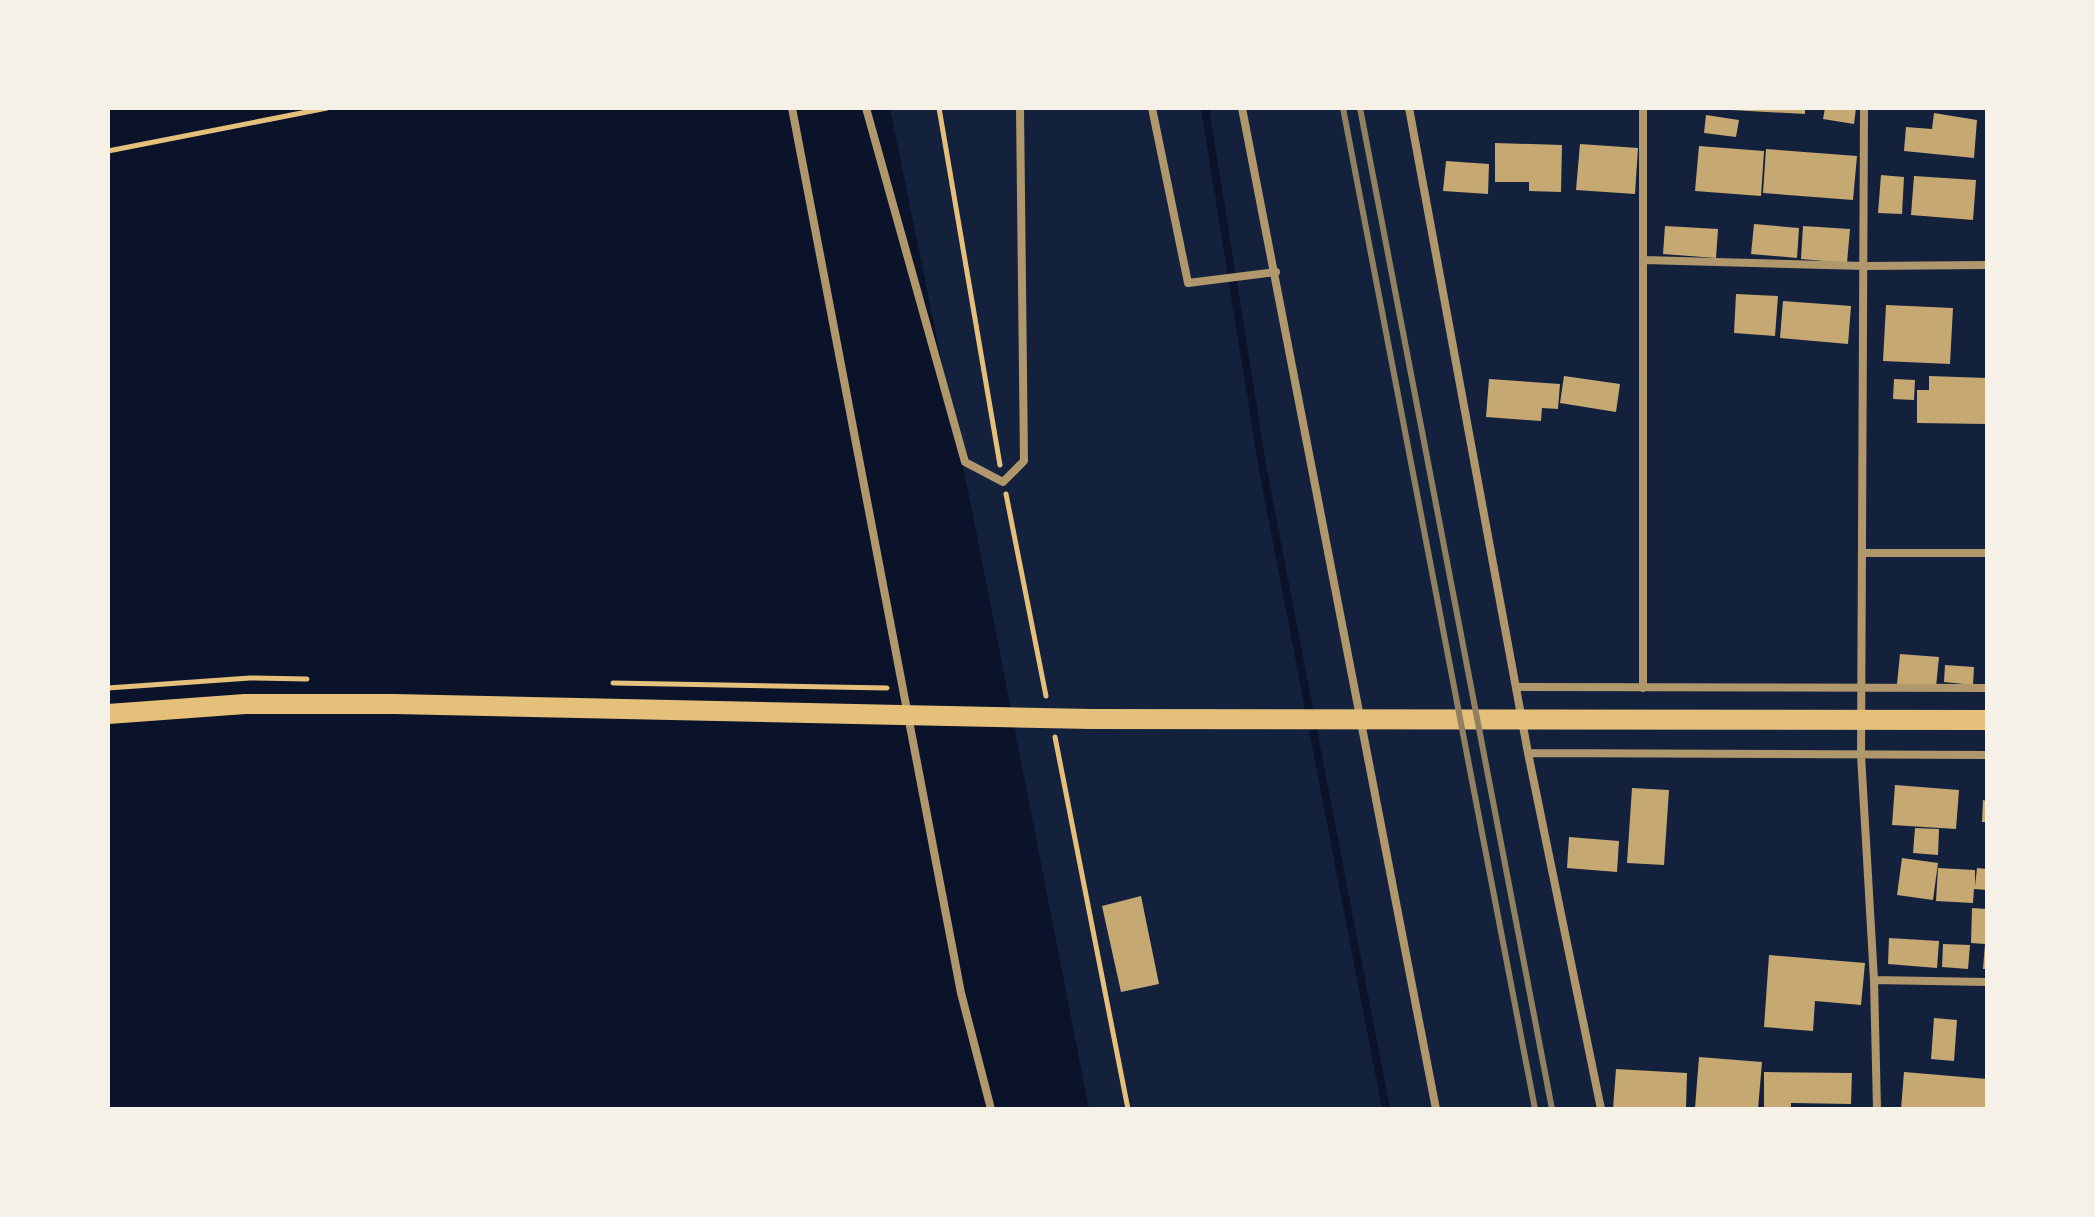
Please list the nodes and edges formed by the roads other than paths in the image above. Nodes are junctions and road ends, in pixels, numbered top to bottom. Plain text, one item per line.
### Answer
1 (792, 108) edge
2 (866, 108) edge
3 (1020, 108) edge
4 (1152, 108) edge
5 (1242, 108) edge
6 (1409, 108) edge
7 (1643, 108) edge
8 (1864, 108) edge
9 (1644, 260) junction
10 (1987, 265) edge
11 (1864, 266) junction
12 (1276, 272) junction
13 (1863, 553) junction
14 (1987, 553) edge
15 (1516, 687) junction
16 (1643, 688) junction
17 (1987, 688) edge
18 (1862, 689) junction
19 (108, 714) edge
20 (1987, 720) edge
21 (1528, 753) junction
22 (1861, 755) junction
23 (1987, 755) edge
24 (1874, 980) junction
25 (1987, 982) edge
26 (991, 1109) edge
27 (1436, 1109) edge
28 (1601, 1109) edge
29 (1877, 1109) edge

1 - 26 street
2 - 3 street
4 - 12 street
5 - 12 street
6 - 15 street
7 - 9 street
8 - 11 street
9 - 11 street
9 - 16 street
10 - 11 street
11 - 13 street
12 - 27 street
13 - 14 street
13 - 18 street
15 - 16 street
15 - 21 street
16 - 18 street
17 - 18 street
18 - 22 street
19 - 20 main road
21 - 22 street
21 - 28 street
22 - 23 street
22 - 24 street
24 - 25 street
24 - 29 street

